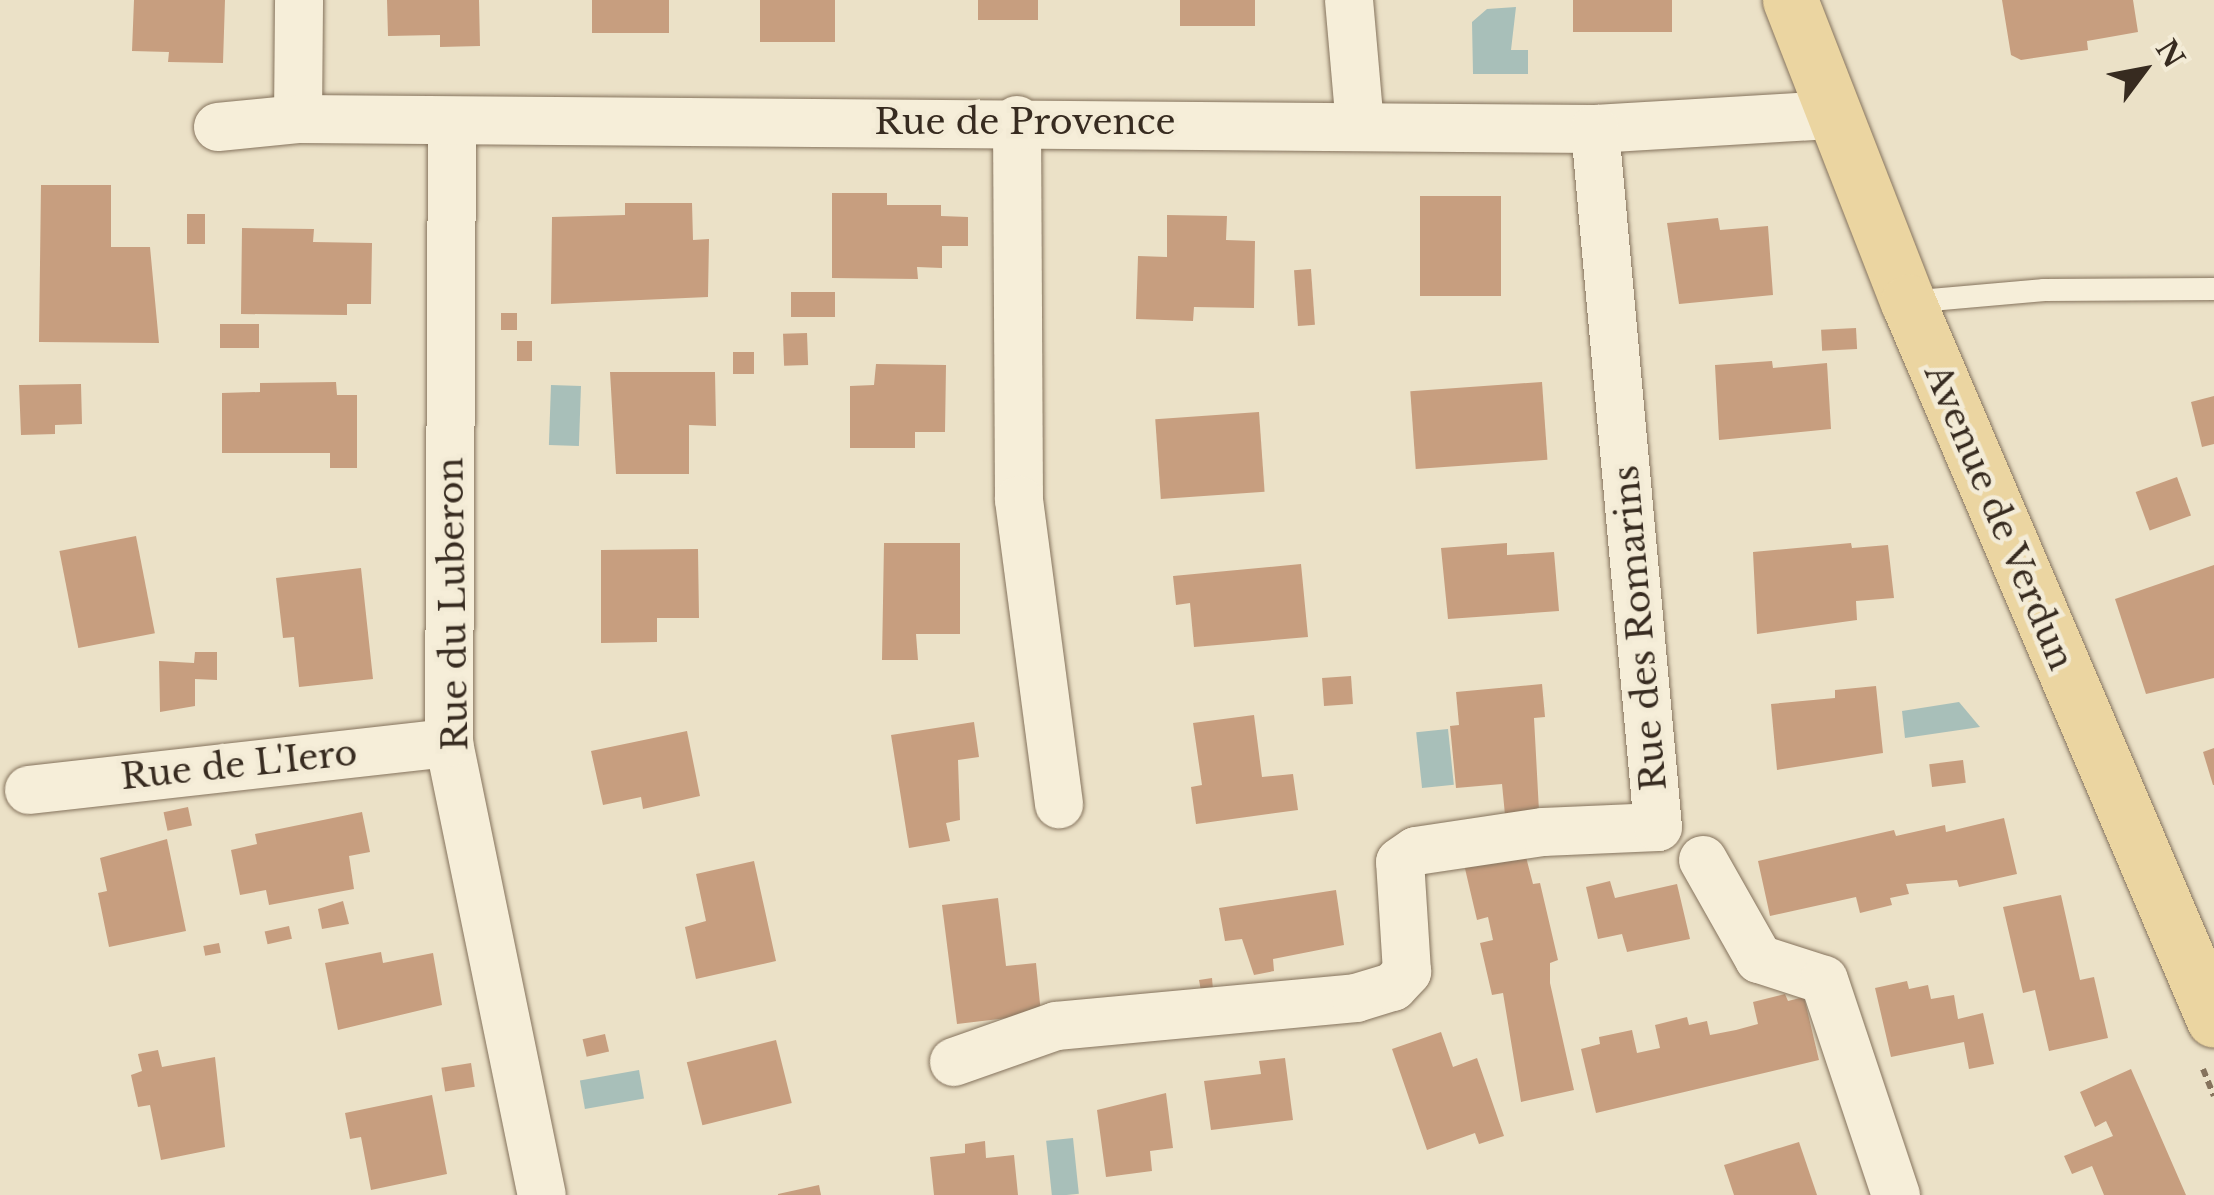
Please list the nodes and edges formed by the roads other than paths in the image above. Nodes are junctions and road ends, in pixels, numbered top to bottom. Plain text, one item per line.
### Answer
1 (299, 0) edge
2 (1349, 0) edge
3 (1792, 3) edge
4 (1833, 115) junction
5 (298, 119) junction
6 (1017, 120) junction
7 (452, 123) junction
8 (1360, 125) junction
9 (218, 127) dead end
10 (1595, 129) junction
11 (2214, 289) edge
12 (1908, 302) junction
13 (449, 744) junction
14 (29, 790) dead end
15 (1060, 804) dead end
16 (1703, 860) dead end
17 (2214, 1020) edge
18 (954, 1062) dead end
19 (542, 1195) edge
20 (1896, 1195) edge

1 - 5 street
2 - 8 street
3 - 4 main road, Avenue de Verdun
4 - 10 street, Rue de Provence
4 - 12 main road, Avenue de Verdun
5 - 7 street, Rue de Provence
5 - 9 street, Rue de Provence
6 - 7 street, Rue de Provence
6 - 8 street, Rue de Provence
6 - 15 street
7 - 13 street, Rue du Luberon
8 - 10 street, Rue de Provence
10 - 18 street, Rue des Romarins
11 - 12 lane
12 - 17 main road, Avenue de Verdun
13 - 14 street, Rue de L'Iero
13 - 19 street, Rue du Luberon
16 - 20 street

